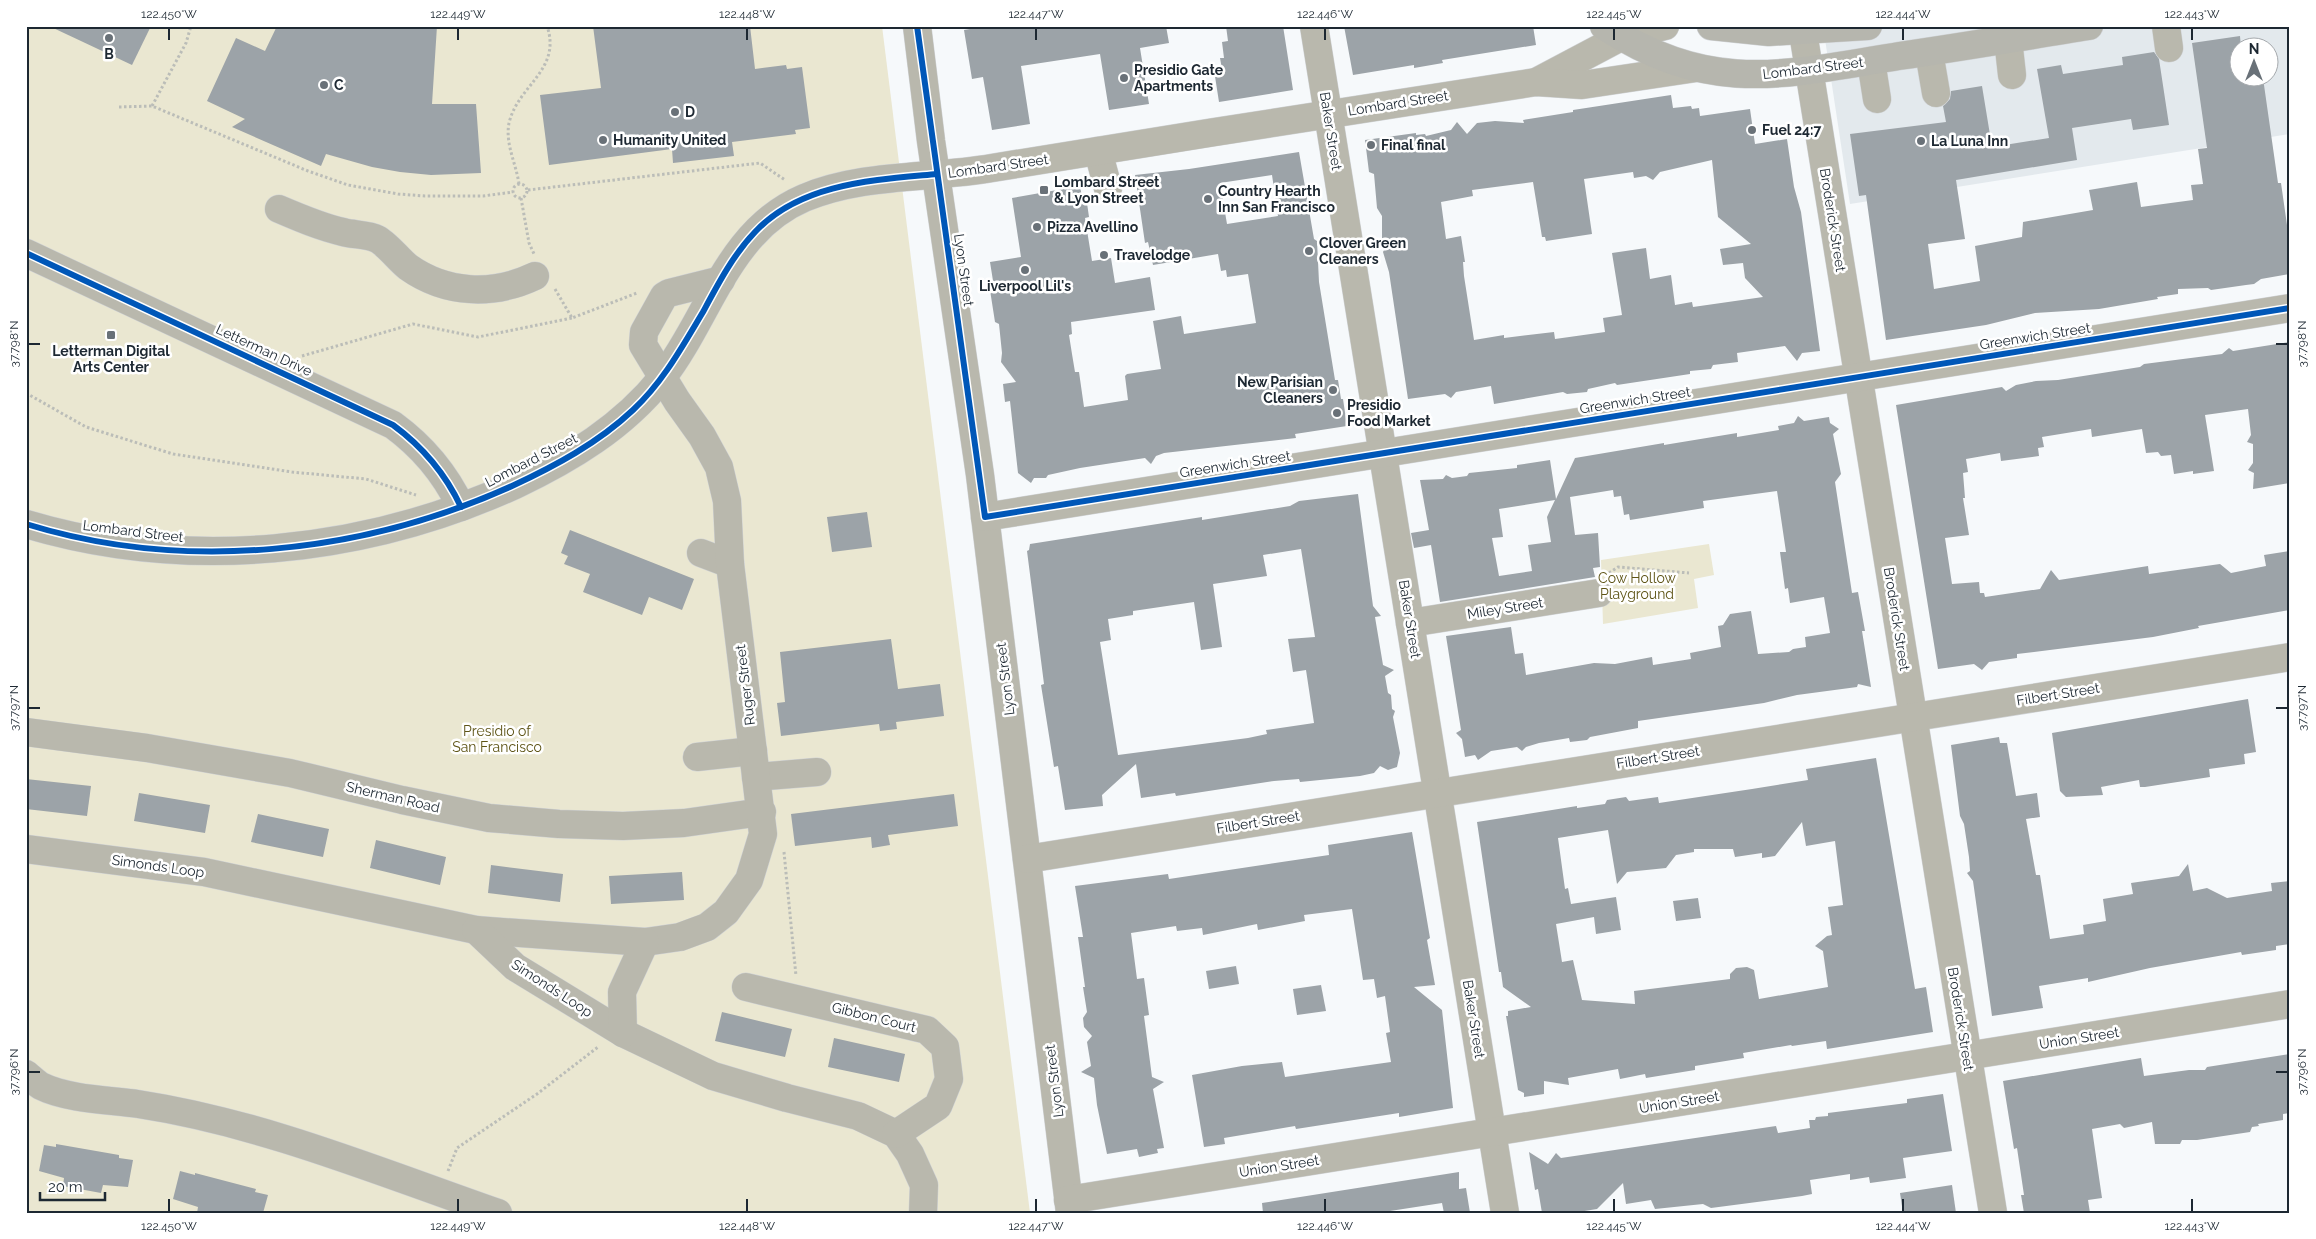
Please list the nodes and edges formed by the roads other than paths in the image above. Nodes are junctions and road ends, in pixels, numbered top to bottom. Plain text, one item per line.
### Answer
1 (917, 26) edge
2 (1314, 26) edge
3 (1665, 26) edge
4 (1711, 26) edge
5 (1868, 26) edge
6 (2089, 26) edge
7 (1802, 29) edge
8 (1613, 32) edge
9 (2008, 39) junction
10 (1929, 52) junction
11 (1871, 61) junction
12 (1696, 68) junction
13 (1809, 71) junction
14 (2012, 75) dead end
15 (1536, 82) junction
16 (1936, 92) dead end
17 (1877, 100) dead end
18 (1328, 114) junction
19 (1098, 151) junction
20 (937, 174) junction
21 (1108, 188) dead end
22 (279, 209) dead end
23 (26, 253) edge
24 (542, 274) road end
25 (721, 280) junction
26 (2290, 308) edge
27 (1858, 377) junction
28 (662, 378) junction
29 (1383, 453) junction
30 (461, 507) junction
31 (985, 517) junction
32 (26, 524) edge
33 (701, 553) dead end
34 (730, 564) junction
35 (1599, 593) road end
36 (1410, 623) junction
37 (2290, 656) edge
38 (1913, 717) junction
39 (26, 732) edge
40 (697, 757) dead end
41 (755, 764) junction
42 (817, 772) dead end
43 (1438, 793) junction
44 (762, 812) junction
45 (26, 849) edge
46 (1027, 859) junction
47 (476, 930) junction
48 (645, 942) junction
49 (746, 987) dead end
50 (2290, 1004) edge
51 (623, 1032) junction
52 (1967, 1056) junction
53 (26, 1074) edge
54 (1492, 1132) junction
55 (896, 1134) junction
56 (1069, 1207) edge
57 (498, 1213) edge
58 (923, 1213) edge
59 (1505, 1213) edge
60 (1993, 1213) edge

1 - 20 street, Lyon Street
2 - 18 street, Baker Street
3 - 8 street, Lombard Street
4 - 7 highway
5 - 7 highway
6 - 9 highway, Lombard Street
7 - 13 street, Broderick Street
8 - 12 highway
8 - 15 street, Lombard Street
9 - 10 highway, Lombard Street
9 - 14 street
10 - 11 highway, Lombard Street
10 - 16 street
11 - 13 highway, Lombard Street
11 - 17 street
12 - 13 highway, Lombard Street
12 - 15 street, Lombard Street
13 - 27 street, Broderick Street
15 - 18 street, Lombard Street
18 - 19 street, Lombard Street
18 - 29 street, Baker Street
19 - 20 street, Lombard Street
19 - 21 street
20 - 25 street, Lombard Street
20 - 31 street, Lyon Street
22 - 24 street
23 - 30 street, Letterman Drive
25 - 28 street, Lombard Street
25 - 28 street, Ruger Street
26 - 27 street, Greenwich Street
27 - 29 street, Greenwich Street
27 - 38 street, Broderick Street
28 - 30 street, Lombard Street
28 - 34 street, Ruger Street
29 - 31 street, Greenwich Street
29 - 36 street, Baker Street
30 - 32 street, Lombard Street
31 - 46 street, Lyon Street
33 - 34 street
34 - 41 street, Ruger Street
35 - 36 street, Miley Street
36 - 43 street, Baker Street
37 - 38 street, Filbert Street
38 - 43 street, Filbert Street
38 - 52 street, Broderick Street
39 - 44 street, Sherman Road
40 - 41 street
41 - 42 street
41 - 44 street, Ruger Street
43 - 46 street, Filbert Street
43 - 54 street, Baker Street
44 - 48 street, Ruger Street
45 - 47 street, Simonds Loop
46 - 56 street, Lyon Street
47 - 48 street, Ruger Street
47 - 51 street, Simonds Loop
48 - 51 street
49 - 55 street, Gibbon Court
50 - 52 street, Union Street
51 - 55 street, Simonds Loop
52 - 54 street, Union Street
52 - 60 street, Broderick Street
53 - 57 street
54 - 56 street, Union Street
54 - 59 street, Baker Street
55 - 58 street, Simonds Loop

